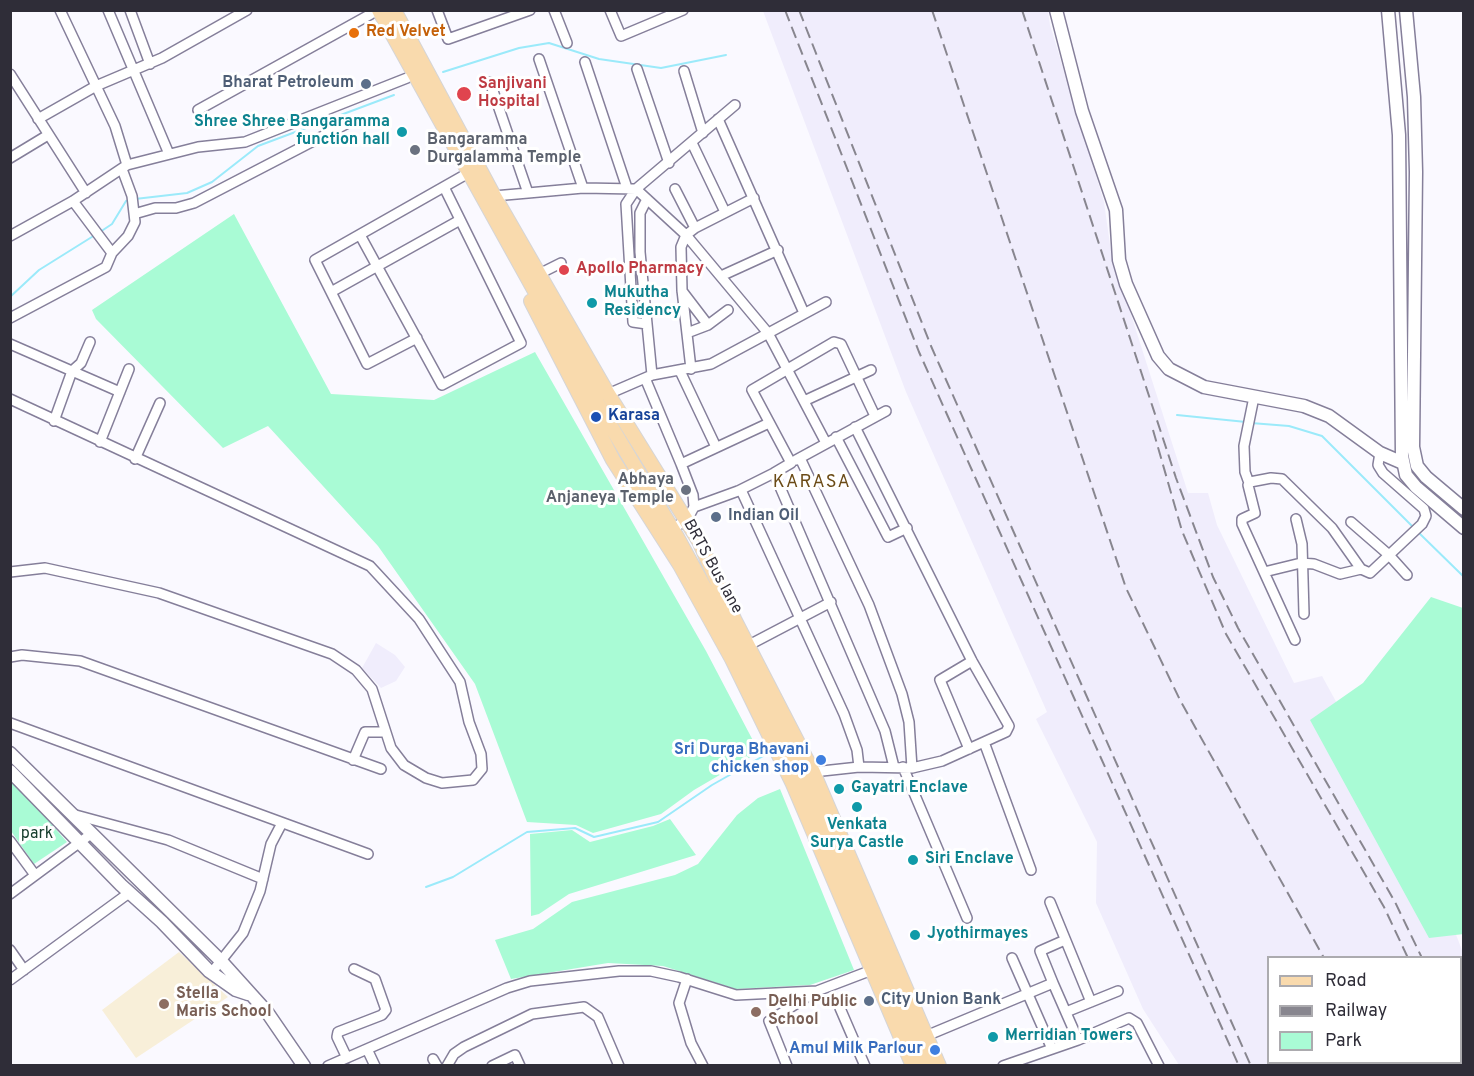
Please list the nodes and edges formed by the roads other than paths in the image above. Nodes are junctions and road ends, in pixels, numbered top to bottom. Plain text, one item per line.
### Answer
1 (60, 10) edge
2 (108, 10) edge
3 (130, 10) edge
4 (247, 10) edge
5 (394, 10) edge
6 (437, 10) edge
7 (498, 10) edge
8 (530, 10) edge
9 (554, 10) edge
10 (610, 10) edge
11 (683, 10) edge
12 (1056, 10) edge
13 (1388, 10) edge
14 (1406, 10) edge
15 (373, 12) edge
16 (659, 15) edge
17 (503, 21) junction
18 (567, 43) dead end
19 (539, 59) dead end
20 (585, 62) dead end
21 (150, 63) junction
22 (637, 69) dead end
23 (684, 71) dead end
24 (133, 72) junction
25 (10, 74) edge
26 (407, 78) junction
27 (490, 82) dead end
28 (96, 86) junction
29 (735, 105) dead end
30 (198, 110) dead end
31 (38, 119) junction
32 (350, 122) dead end
33 (720, 122) junction
34 (703, 133) junction
35 (48, 135) junction
36 (693, 145) junction
37 (169, 154) junction
38 (10, 158) edge
39 (669, 163) junction
40 (125, 167) junction
41 (463, 176) junction
42 (444, 187) junction
43 (582, 188) junction
44 (675, 189) dead end
45 (86, 193) junction
46 (528, 193) junction
47 (639, 193) junction
48 (494, 196) junction
49 (754, 198) junction
50 (74, 201) junction
51 (133, 204) junction
52 (725, 212) junction
53 (460, 220) junction
54 (694, 228) junction
55 (360, 235) junction
56 (686, 235) junction
57 (10, 236) edge
58 (778, 250) junction
59 (112, 253) junction
60 (561, 263) dead end
61 (377, 266) junction
62 (539, 274) junction
63 (721, 276) junction
64 (682, 290) junction
65 (332, 292) junction
66 (826, 302) dead end
67 (728, 310) dead end
68 (804, 313) junction
69 (10, 318) edge
70 (642, 324) junction
71 (708, 325) junction
72 (687, 333) junction
73 (768, 333) junction
74 (417, 338) junction
75 (90, 342) dead end
76 (10, 344) edge
77 (129, 369) dead end
78 (691, 369) junction
79 (786, 370) junction
80 (871, 370) dead end
81 (72, 371) junction
82 (680, 371) junction
83 (856, 376) junction
84 (644, 378) junction
85 (120, 392) junction
86 (609, 394) junction
87 (1254, 397) junction
88 (10, 399) edge
89 (804, 401) junction
90 (160, 403) dead end
91 (886, 411) dead end
92 (874, 416) junction
93 (54, 421) junction
94 (769, 423) junction
95 (855, 427) junction
96 (836, 437) junction
97 (100, 442) junction
98 (826, 443) junction
99 (716, 447) junction
100 (1380, 453) junction
101 (135, 459) junction
102 (795, 460) junction
103 (1403, 463) junction
104 (681, 464) junction
105 (774, 473) junction
106 (1249, 483) junction
107 (741, 490) junction
108 (1464, 509) edge
109 (691, 513) junction
110 (1296, 519) dead end
111 (1351, 522) dead end
112 (907, 528) junction
113 (1464, 528) edge
114 (667, 532) junction
115 (1389, 555) junction
116 (1301, 563) junction
117 (1361, 569) junction
118 (10, 572) edge
119 (1264, 572) junction
120 (1407, 575) dead end
121 (831, 602) junction
122 (1304, 614) dead end
123 (800, 619) junction
124 (1295, 640) dead end
125 (748, 645) junction
126 (10, 657) edge
127 (972, 662) junction
128 (10, 723) edge
129 (385, 732) junction
130 (984, 742) junction
131 (969, 749) junction
132 (353, 760) junction
133 (12, 762) edge
134 (859, 767) junction
135 (903, 767) junction
136 (381, 769) dead end
137 (813, 772) junction
138 (72, 814) junction
139 (282, 823) junction
140 (86, 838) junction
141 (10, 841) edge
142 (368, 854) dead end
143 (1031, 870) dead end
144 (35, 875) junction
145 (263, 879) junction
146 (129, 893) junction
147 (10, 894) edge
148 (1050, 902) dead end
149 (967, 918) dead end
150 (1065, 940) junction
151 (10, 950) edge
152 (1012, 958) dead end
153 (221, 961) junction
154 (354, 969) dead end
155 (24, 970) junction
156 (872, 970) junction
157 (212, 972) junction
158 (687, 979) junction
159 (10, 980) edge
160 (1053, 983) junction
161 (817, 991) junction
162 (1118, 991) dead end
163 (1029, 993) junction
164 (249, 994) junction
165 (1091, 1002) junction
166 (840, 1008) dead end
167 (1066, 1012) junction
168 (926, 1036) junction
169 (1078, 1040) junction
170 (368, 1049) junction
171 (1052, 1049) junction
172 (347, 1058) junction
173 (304, 1065) edge
174 (328, 1065) edge
175 (375, 1065) edge
176 (447, 1065) edge
177 (492, 1065) edge
178 (520, 1065) edge
179 (619, 1065) edge
180 (703, 1065) edge
181 (788, 1065) edge
182 (865, 1065) edge
183 (913, 1065) edge
184 (924, 1065) edge
185 (939, 1065) edge
186 (1003, 1065) edge
187 (1159, 1065) edge

1 - 28 street
2 - 24 street
3 - 21 street
4 - 21 street
5 - 48 main road
6 - 17 street
7 - 17 street
8 - 17 street
9 - 18 street
10 - 16 street
11 - 16 street
12 - 87 street
13 - 103 street
14 - 108 street
15 - 26 main road
15 - 30 street
15 - 114 main road, BRTS Bus lane
19 - 43 street
20 - 47 street
21 - 24 street
22 - 39 street
23 - 34 street
24 - 28 street
24 - 37 street
25 - 31 street
26 - 37 street
26 - 41 main road
27 - 46 street
28 - 31 street
28 - 40 street
29 - 33 street
31 - 35 street
32 - 51 street
33 - 34 street
33 - 49 street
34 - 36 street
35 - 38 street
35 - 45 street
36 - 39 street
36 - 52 street
37 - 40 street
39 - 47 street
40 - 45 street
40 - 51 street
41 - 42 street
41 - 114 main road
42 - 53 street
42 - 55 street
43 - 46 street
43 - 47 street
44 - 54 street
45 - 50 street
46 - 48 street
47 - 56 street
47 - 70 street
47 - 70 street
48 - 62 main road
49 - 52 street
49 - 58 street
50 - 57 street
50 - 59 street
51 - 59 street
52 - 54 street
53 - 61 street
53 - 74 street
54 - 56 street
55 - 61 street
55 - 65 street
56 - 63 street
56 - 64 street
58 - 63 street
58 - 68 street
59 - 69 street
60 - 62 street
61 - 65 street
61 - 74 street
62 - 86 main road
63 - 73 street
64 - 71 street
64 - 72 street
65 - 74 street
66 - 68 street
67 - 71 street
68 - 73 street
70 - 84 street
71 - 72 street
72 - 78 street
73 - 78 street
73 - 79 street
75 - 81 street
76 - 81 street
77 - 85 street
78 - 82 street
79 - 83 street
79 - 89 street
79 - 94 street
80 - 83 street
81 - 85 street
81 - 93 street
82 - 84 street
82 - 99 street
83 - 89 street
83 - 92 street
84 - 86 street
84 - 104 street
85 - 97 street
86 - 109 main road
87 - 100 street
87 - 106 street
88 - 93 street
89 - 98 street
90 - 101 street
91 - 92 street
92 - 95 street
93 - 97 street
94 - 99 street
94 - 102 street
95 - 96 street
95 - 112 street
96 - 98 street
96 - 112 street
97 - 101 street
98 - 102 street
99 - 104 street
100 - 103 street
100 - 115 street
101 - 129 street
102 - 105 street
102 - 135 street
103 - 113 street
104 - 109 street
105 - 107 street
105 - 121 street
106 - 117 street
106 - 119 street
107 - 109 street
107 - 123 street
109 - 114 street
109 - 125 main road
110 - 116 street
111 - 115 street
112 - 127 street
114 - 156 main road
114 - 184 main road, BRTS Bus lane
115 - 117 street
115 - 120 street
116 - 117 street
116 - 119 street
116 - 122 street
118 - 129 street
119 - 124 street
121 - 123 street
121 - 135 street
123 - 125 street
123 - 134 street
125 - 137 main road
126 - 132 street
127 - 130 street
127 - 131 street
128 - 139 street
129 - 132 street
130 - 131 street
130 - 143 street
131 - 135 street
132 - 136 street
133 - 138 street
133 - 140 street
134 - 135 street
134 - 137 street
135 - 149 street
137 - 168 main road
138 - 140 street
138 - 145 street
139 - 142 street
139 - 145 street
140 - 144 street
140 - 146 street
140 - 153 street
141 - 144 street
144 - 147 street
145 - 153 street
146 - 155 street
146 - 157 street
148 - 150 street
150 - 160 street
150 - 165 street
151 - 155 street
152 - 163 street
153 - 157 street
153 - 164 street
154 - 172 street
155 - 159 street
156 - 161 street
156 - 183 main road
157 - 164 street
158 - 161 street
158 - 170 street
158 - 180 street
160 - 163 street
160 - 167 street
161 - 181 street
162 - 165 street
163 - 168 street
163 - 171 street
164 - 173 street
165 - 167 street
166 - 182 street
167 - 169 street
168 - 185 main road
169 - 171 street
169 - 187 street
170 - 172 street
170 - 175 street
171 - 186 street
172 - 174 street
176 - 179 street
177 - 178 street

